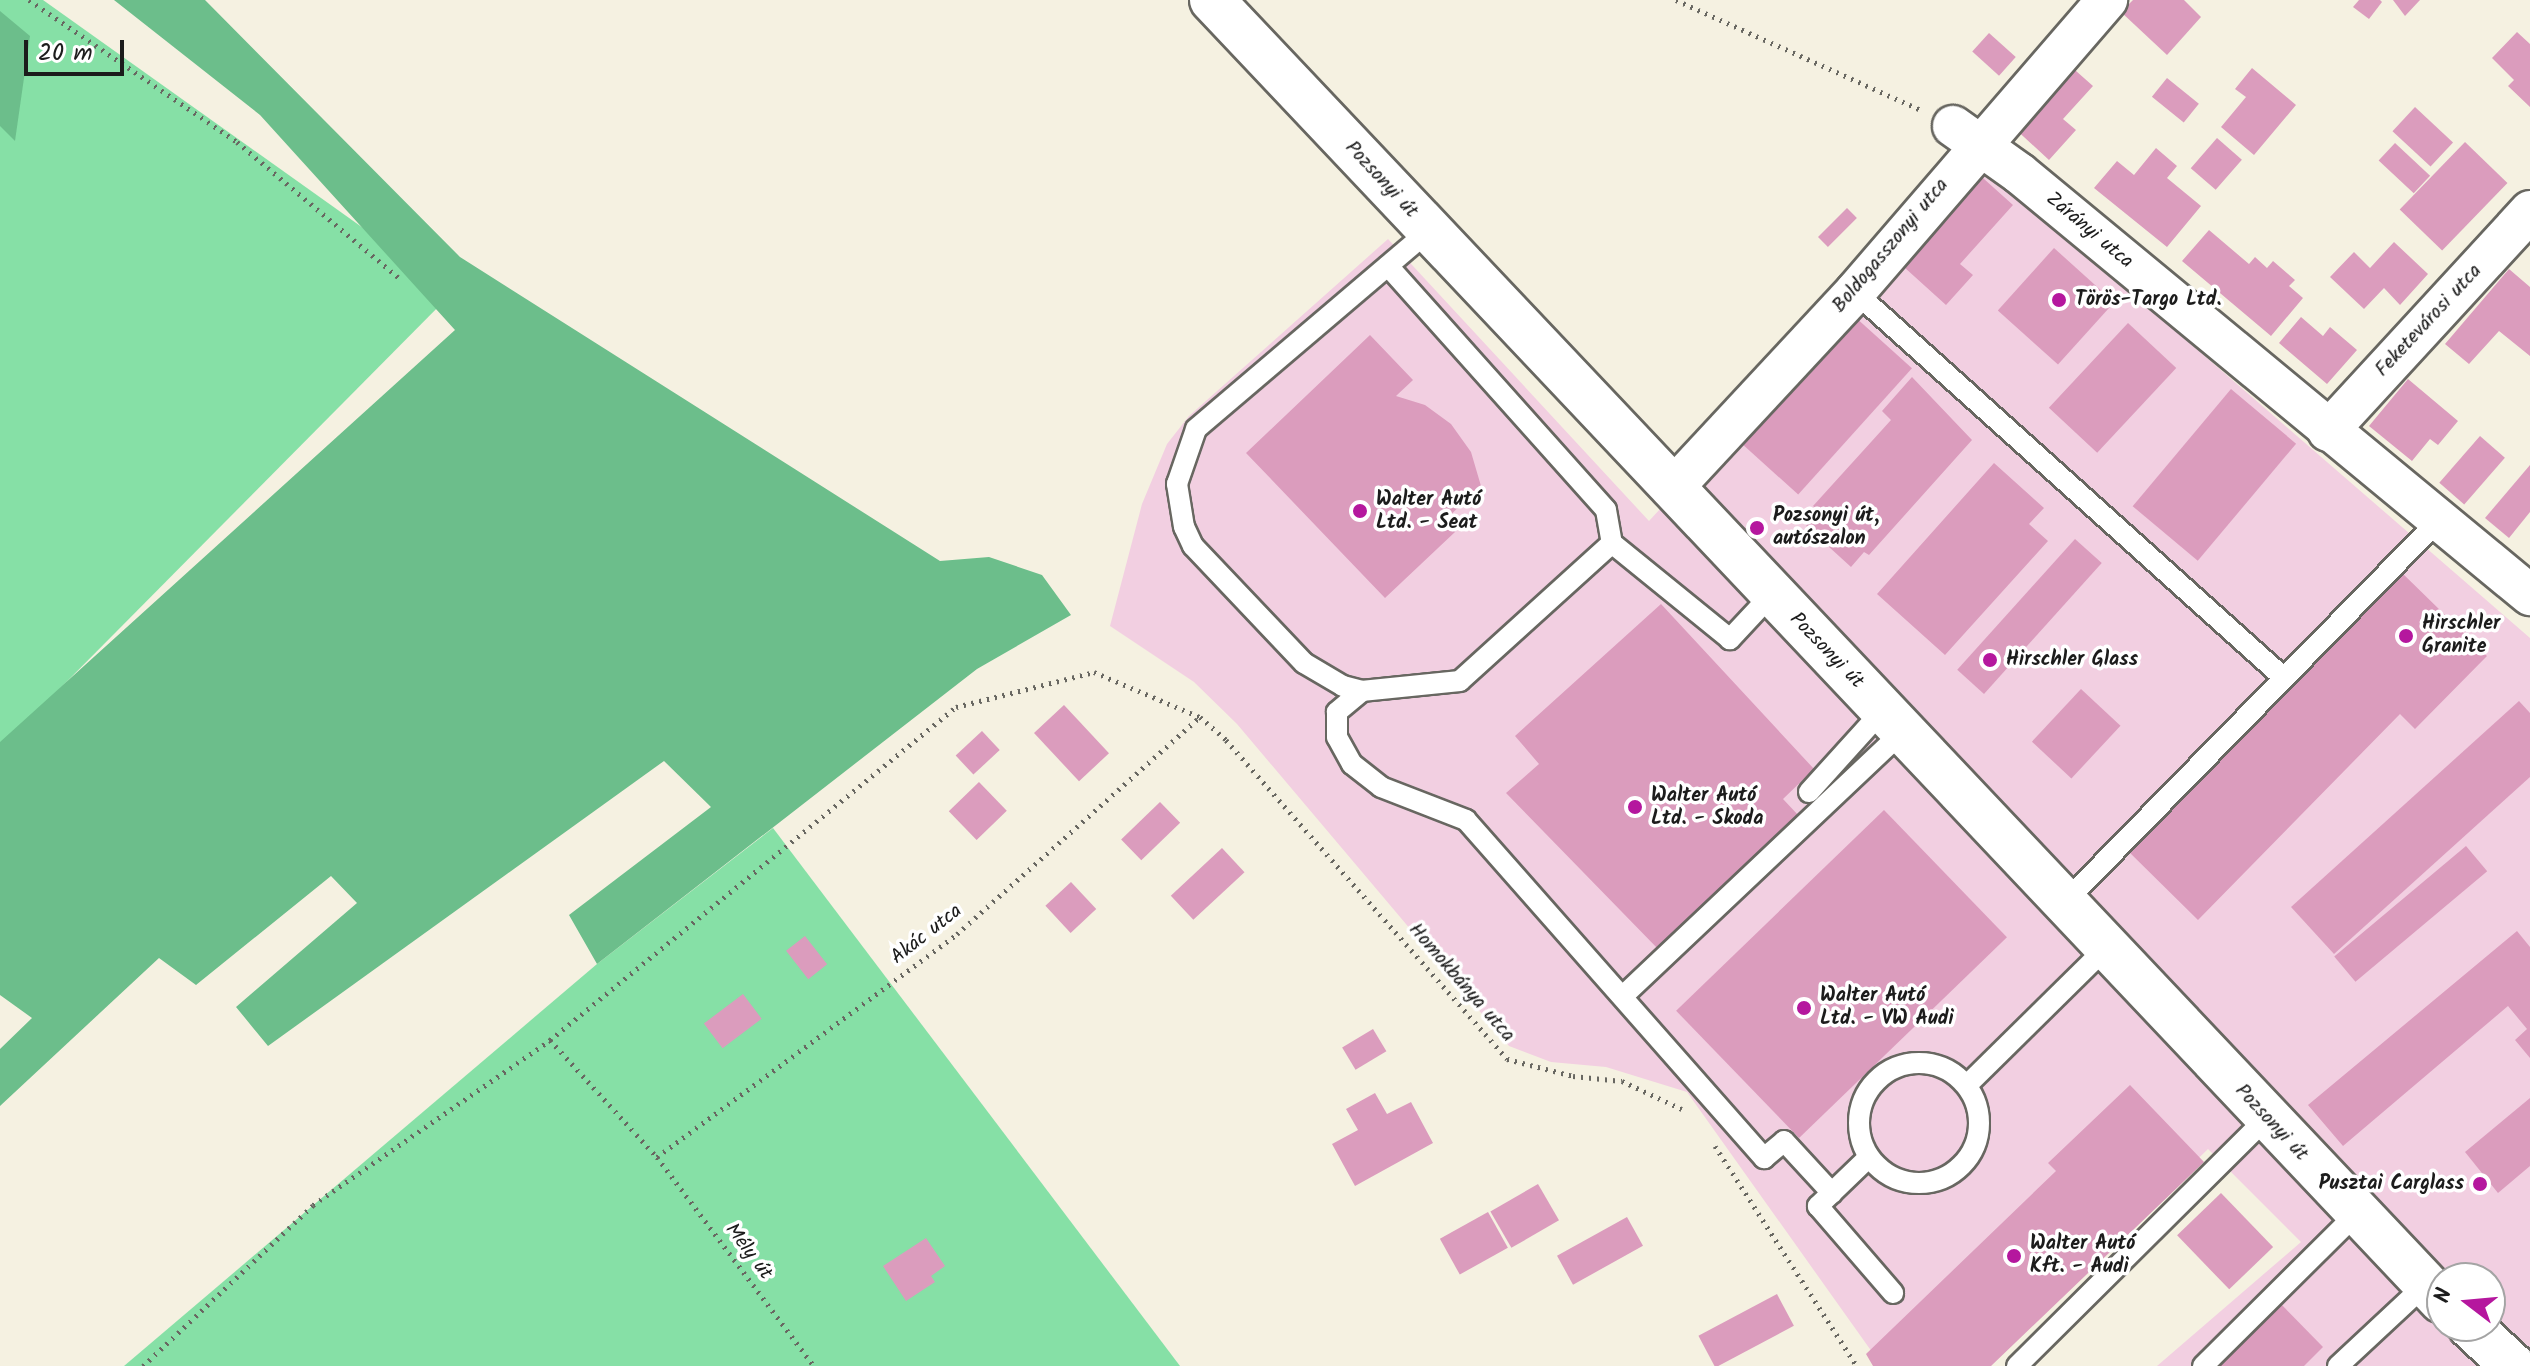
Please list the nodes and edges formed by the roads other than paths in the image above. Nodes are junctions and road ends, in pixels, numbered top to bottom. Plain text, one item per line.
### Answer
1 (2107, 0) edge
2 (1224, 5) edge
3 (1966, 134) junction
4 (2530, 211) edge
5 (1429, 231) junction
6 (1388, 266) junction
7 (1855, 292) junction
8 (2328, 431) junction
9 (1672, 489) junction
10 (2438, 521) junction
11 (1612, 543) junction
12 (1772, 594) junction
13 (2530, 595) edge
14 (2284, 678) junction
15 (1362, 691) junction
16 (1892, 721) junction
17 (1809, 792) dead end
18 (2063, 904) junction
19 (2106, 948) junction
20 (1623, 996) junction
21 (1967, 1085) junction
22 (2267, 1118) junction
23 (1869, 1157) junction
24 (1832, 1193) junction
25 (2356, 1214) junction
26 (2426, 1285) edge
27 (1893, 1293) dead end
28 (2426, 1299) edge
29 (2487, 1342) edge
30 (2017, 1366) edge
31 (2203, 1366) edge
32 (2338, 1366) edge
33 (2513, 1366) edge

1 - 3 street, Boldogasszonyi utca
2 - 5 main road, Pozsonyi út
3 - 7 street, Boldogasszonyi utca
3 - 8 street, Zárányi utca
4 - 8 street, Feketevárosi utca
5 - 6 lane
5 - 9 main road, Pozsonyi út
6 - 11 lane
6 - 15 lane
7 - 9 street, Boldogasszonyi utca
7 - 14 lane
8 - 10 street, Zárányi utca
9 - 12 main road, Pozsonyi út
10 - 13 street, Zárányi utca
10 - 14 lane
11 - 12 lane
11 - 15 lane
12 - 16 main road, Pozsonyi út
14 - 18 lane
15 - 20 lane
16 - 17 lane
16 - 18 main road, Pozsonyi út
16 - 20 lane
18 - 19 main road, Pozsonyi út
19 - 21 lane
19 - 22 main road, Pozsonyi út
20 - 24 lane
21 - 23 lane
21 - 23 lane
22 - 25 main road, Pozsonyi út
22 - 30 lane
23 - 24 lane
24 - 27 lane
25 - 26 main road, Pozsonyi út
25 - 31 lane
28 - 32 lane
29 - 33 main road

